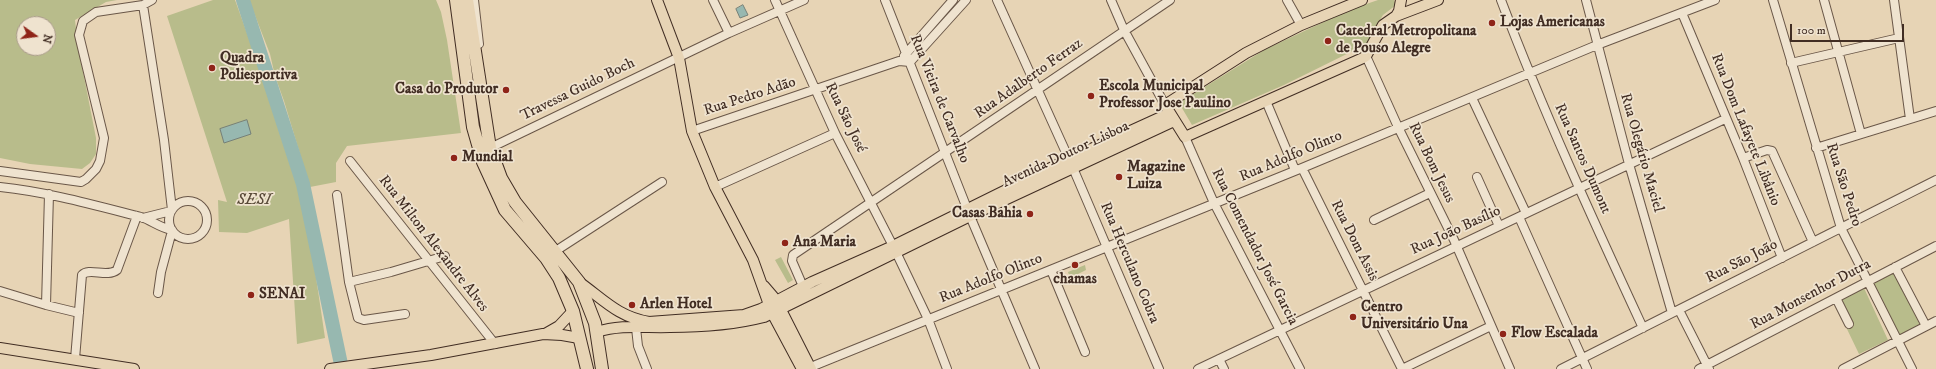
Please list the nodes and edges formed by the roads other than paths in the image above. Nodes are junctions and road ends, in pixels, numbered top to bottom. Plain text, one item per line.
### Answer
1 (152, 0) edge
2 (456, 0) edge
3 (467, 0) edge
4 (474, 0) edge
5 (657, 0) edge
6 (713, 0) edge
7 (775, 0) edge
8 (804, 0) edge
9 (885, 0) edge
10 (953, 0) edge
11 (966, 0) edge
12 (997, 0) edge
13 (1111, 0) edge
14 (1170, 0) edge
15 (1287, 0) edge
16 (1362, 0) edge
17 (1401, 0) edge
18 (1438, 0) edge
19 (1501, 0) edge
20 (1586, 0) edge
21 (1715, 0) edge
22 (1773, 0) edge
23 (1824, 0) edge
24 (1894, 0) edge
25 (1411, 4) edge
26 (143, 5) junction
27 (780, 11) junction
28 (941, 14) junction
29 (1682, 14) junction
30 (1396, 16) junction
31 (948, 20) junction
32 (1301, 25) junction
33 (1124, 30) junction
34 (729, 33) junction
35 (1898, 38) junction
36 (1597, 45) junction
37 (1838, 51) junction
38 (906, 54) junction
39 (1366, 56) junction
40 (679, 58) junction
41 (899, 61) junction
42 (910, 62) junction
43 (1791, 63) junction
44 (1529, 73) junction
45 (480, 85) junction
46 (816, 90) junction
47 (1038, 91) junction
48 (1472, 98) junction
49 (1266, 101) junction
50 (1936, 111) edge
51 (1169, 113) junction
52 (1725, 119) junction
53 (1910, 119) junction
54 (1398, 127) junction
55 (692, 131) junction
56 (835, 133) junction
57 (1861, 134) junction
58 (1185, 137) junction
59 (490, 148) junction
60 (1816, 148) junction
61 (946, 153) junction
62 (1743, 158) junction
63 (350, 161) dead end
64 (1071, 164) junction
65 (1629, 164) junction
66 (1298, 169) junction
67 (0, 171) edge
68 (1477, 177) dead end
69 (1936, 180) edge
70 (662, 182) dead end
71 (0, 187) edge
72 (716, 187) junction
73 (1578, 188) junction
74 (49, 194) junction
75 (1430, 194) junction
76 (337, 195) dead end
77 (515, 202) junction
78 (872, 203) junction
79 (1214, 203) junction
80 (172, 210) junction
81 (969, 212) junction
82 (1523, 215) junction
83 (510, 216) junction
84 (140, 217) junction
85 (1374, 220) dead end
86 (1499, 226) junction
87 (1841, 228) junction
88 (172, 230) junction
89 (1813, 242) junction
90 (1457, 246) junction
91 (1936, 246) edge
92 (1107, 247) junction
93 (894, 249) junction
94 (554, 252) junction
95 (445, 256) dead end
96 (1782, 258) junction
97 (430, 261) junction
98 (1895, 267) junction
99 (1051, 270) junction
100 (349, 282) junction
101 (579, 282) junction
102 (1867, 282) junction
103 (1002, 289) junction
104 (0, 291) edge
105 (1363, 291) junction
106 (805, 292) junction
107 (158, 293) dead end
108 (1836, 298) junction
109 (46, 305) junction
110 (775, 307) junction
111 (573, 310) junction
112 (1675, 312) junction
113 (79, 313) junction
114 (405, 314) dead end
115 (928, 319) junction
116 (1936, 321) edge
117 (637, 324) junction
118 (1849, 324) dead end
119 (1491, 326) junction
120 (1926, 326) junction
121 (596, 328) junction
122 (1643, 328) junction
123 (1281, 330) junction
124 (578, 332) junction
125 (543, 334) junction
126 (1898, 341) junction
127 (495, 344) junction
128 (0, 348) edge
129 (1085, 352) dead end
130 (1582, 358) junction
131 (76, 359) junction
132 (1219, 359) junction
133 (92, 366) edge
134 (807, 368) edge
135 (1705, 368) edge
136 (134, 369) edge
137 (330, 369) edge
138 (587, 369) edge
139 (602, 369) edge
140 (647, 369) edge
141 (947, 369) edge
142 (1035, 369) edge
143 (1159, 369) edge
144 (1198, 369) edge
145 (1224, 369) edge
146 (1300, 369) edge
147 (1402, 369) edge
148 (1510, 369) edge
149 (1561, 369) edge
150 (1587, 369) edge
151 (1843, 369) edge
152 (1912, 369) edge

1 - 26 street
2 - 83 highway
3 - 45 highway
4 - 45 street
5 - 40 main road
6 - 34 street
7 - 27 street, Rua São José
8 - 27 street, Travessa Guido Boch
9 - 38 street, Rua Vieira de Carvalho
10 - 28 street
11 - 31 street
12 - 47 street, Rua Herculano Cobra
13 - 33 street
14 - 33 street, Rua Adalberto Ferraz
15 - 32 street
16 - 32 main road, Avenida Doutor Lisboa
17 - 30 main road
18 - 25 main road
19 - 44 street, Rua Santos Dumont
20 - 36 street, Rua Olegário Maciel
21 - 29 street, Rua Adolfo Olinto
22 - 43 street, Rua São Pedro
23 - 37 street
24 - 35 street
25 - 30 main road
26 - 67 street
26 - 80 street
27 - 34 street, Travessa Guido Boch
27 - 46 street, Rua São José
28 - 31 street
28 - 38 street
29 - 36 street, Rua Adolfo Olinto
29 - 52 street, Rua Dom Lafayete Libânio
30 - 39 main road
31 - 42 street
32 - 51 main road, Avenida Doutor Lisboa
33 - 47 street, Rua Adalberto Ferraz
33 - 51 street
34 - 40 street, Travessa Guido Boch
35 - 37 street
35 - 53 street
36 - 44 street, Rua Adolfo Olinto
36 - 65 street, Rua Olegário Maciel
37 - 43 street
37 - 57 street
38 - 41 street
38 - 42 street, Rua Vieira de Carvalho
39 - 49 main road
39 - 54 street, Rua Bom Jesus
40 - 55 main road
40 - 59 street, Travessa Guido Boch
41 - 42 street
41 - 46 street, Rua Pedro Adão
42 - 61 street, Rua Vieira de Carvalho
43 - 60 street, Rua São Pedro
44 - 48 street, Rua Adolfo Olinto
44 - 73 street, Rua Santos Dumont
45 - 59 highway
46 - 55 street, Rua Pedro Adão
46 - 56 street, Rua São José
47 - 61 street, Rua Adalberto Ferraz
47 - 64 street, Rua Herculano Cobra
48 - 54 street, Rua Adolfo Olinto
48 - 82 street
49 - 58 main road
49 - 66 street, Rua Dom Assis
50 - 53 street
51 - 58 main road
51 - 64 main road, Avenida Doutor Lisboa
52 - 62 street, Rua Dom Lafayete Libânio
52 - 65 street, Rua João Basílio
53 - 57 street
54 - 66 street, Rua Adolfo Olinto
54 - 75 street, Rua Bom Jesus
55 - 72 main road
56 - 72 street
56 - 78 street, Rua São José
57 - 60 street
58 - 79 street, Rua Comendador José Garcia
59 - 77 highway
60 - 87 street, Rua São Pedro
61 - 78 street, Rua Adalberto Ferraz
61 - 81 street, Rua Vieira de Carvalho
62 - 89 street
62 - 96 street, Rua Dom Lafayete Libânio
63 - 97 street, Rua Milton Alexandre Alves
64 - 81 main road, Avenida Doutor Lisboa
64 - 92 street, Rua Herculano Cobra
65 - 73 street, Rua João Basílio
65 - 112 street, Rua Olegário Maciel
66 - 79 street, Rua Adolfo Olinto
66 - 105 street, Rua Dom Assis
68 - 86 street
69 - 87 street, Rua São João
70 - 94 street
71 - 74 street
72 - 110 main road
73 - 82 street, Rua João Basílio
73 - 122 street, Rua Santos Dumont
74 - 84 street
74 - 109 street
75 - 85 street
75 - 90 street, Rua Bom Jesus
76 - 100 street
77 - 83 highway
77 - 94 highway
78 - 93 street, Rua São José
78 - 106 street, Rua Adalberto Ferraz
79 - 92 street, Rua Adolfo Olinto
79 - 123 street, Rua Comendador José Garcia
80 - 84 street
80 - 88 street
80 - 88 street
81 - 93 main road, Avenida Doutor Lisboa
81 - 103 street, Rua Vieira de Carvalho
82 - 86 street, Rua João Basílio
82 - 130 street
83 - 111 highway
84 - 88 street
84 - 113 street
86 - 90 street, Rua João Basílio
87 - 89 street, Rua São João
87 - 102 street, Rua São Pedro
88 - 107 street
89 - 96 street, Rua São João
90 - 105 street, Rua João Basílio
90 - 119 street, Rua Bom Jesus
91 - 98 street, Rua Monsenhor Dutra
92 - 99 street, Rua Adolfo Olinto
92 - 143 street, Rua Herculano Cobra
93 - 106 main road, Avenida Doutor Lisboa
93 - 115 street, Rua São José
94 - 101 highway
95 - 97 street
96 - 112 street, Rua São João
97 - 100 street
97 - 127 street, Rua Milton Alexandre Alves
98 - 102 street, Rua Monsenhor Dutra
98 - 120 street
99 - 103 street, Rua Adolfo Olinto
99 - 129 street
100 - 114 street
101 - 117 main road
101 - 121 highway
102 - 108 street, Rua Monsenhor Dutra
102 - 126 street, Rua São Pedro
103 - 115 street, Rua Adolfo Olinto
103 - 142 street, Rua Vieira de Carvalho
104 - 109 street
105 - 123 street, Rua João Basílio
105 - 147 street, Rua Dom Assis
106 - 110 main road, Avenida Doutor Lisboa
108 - 118 street
108 - 135 street, Rua Monsenhor Dutra
109 - 113 street
110 - 117 main road, Avenida Doutor Lisboa
110 - 134 main road
111 - 124 highway
111 - 125 main road
112 - 122 street, Rua São João
112 - 135 street, Rua Olegário Maciel
113 - 131 street
115 - 134 street, Rua Adolfo Olinto
115 - 141 street, Rua São José
116 - 120 street
117 - 121 main road, Avenida Doutor Lisboa
117 - 140 street
119 - 147 street
119 - 148 street, Rua Bom Jesus
120 - 126 street
121 - 139 highway
122 - 130 street, Rua São João
123 - 132 street, Rua João Basílio
123 - 146 street, Rua Comendador José Garcia
124 - 125 main road
124 - 138 highway
125 - 127 main road
126 - 151 street
126 - 152 street, Rua São Pedro
127 - 137 main road
128 - 131 main road
130 - 149 street, Rua São João
130 - 150 street
131 - 133 main road
132 - 144 street, Rua João Basílio
132 - 145 street
133 - 136 main road

